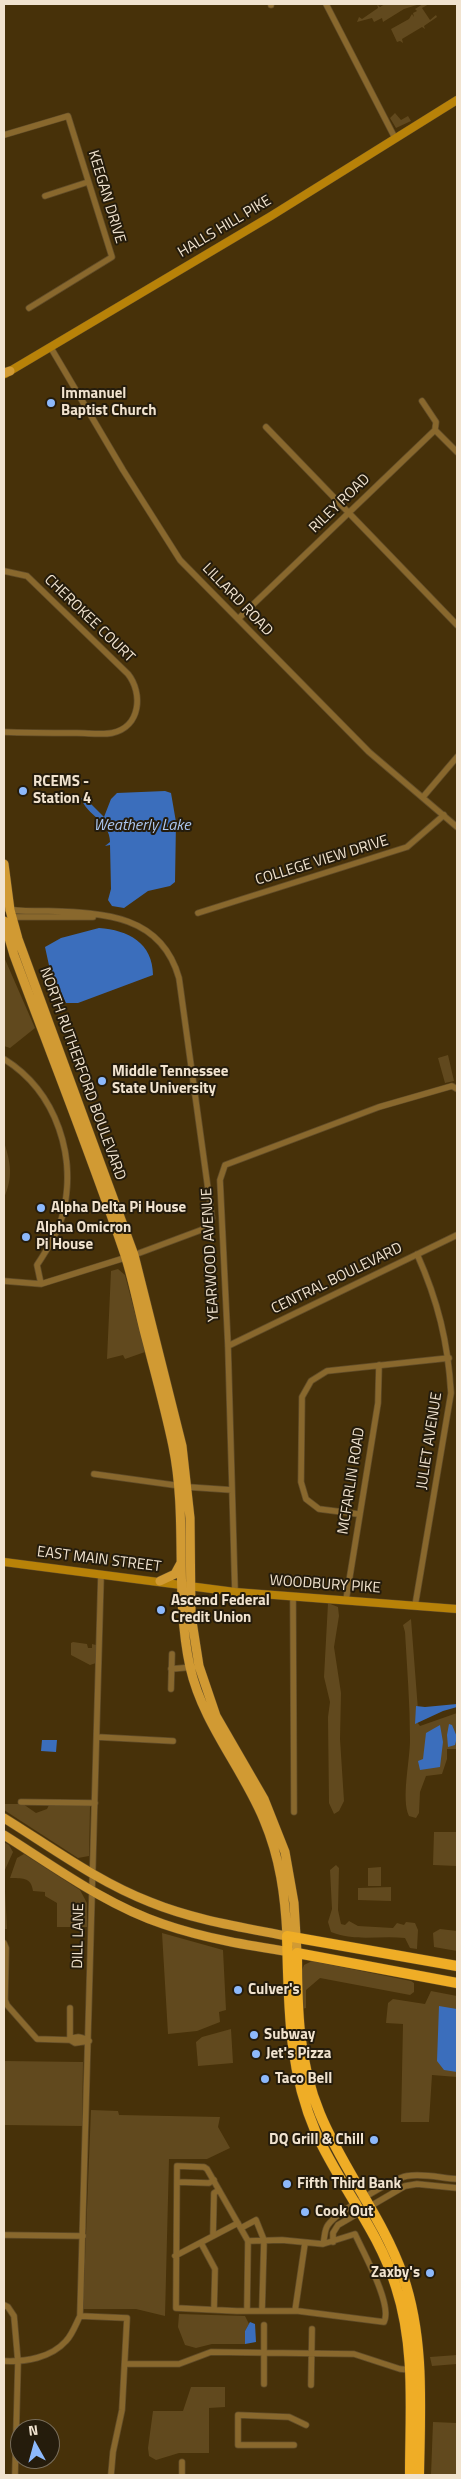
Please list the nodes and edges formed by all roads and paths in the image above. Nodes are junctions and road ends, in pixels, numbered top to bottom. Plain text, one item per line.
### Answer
1 (326, 4) edge
2 (457, 100) edge
3 (4, 135) edge
4 (396, 138) junction
5 (88, 182) junction
6 (45, 196) dead end
7 (29, 308) dead end
8 (51, 348) junction
9 (6, 373) edge
10 (422, 401) dead end
11 (266, 427) dead end
12 (435, 430) junction
13 (457, 452) edge
14 (347, 513) junction
15 (4, 571) edge
16 (238, 619) junction
17 (457, 625) edge
18 (4, 732) edge
19 (457, 757) edge
20 (423, 797) junction
21 (444, 815) junction
22 (457, 827) edge
23 (4, 864) edge
24 (198, 913) dead end
25 (7, 915) edge
26 (4, 1059) edge
27 (457, 1089) edge
28 (457, 1235) edge
29 (417, 1254) junction
30 (130, 1256) junction
31 (4, 1281) edge
32 (41, 1284) junction
33 (228, 1346) junction
34 (449, 1358) junction
35 (379, 1365) junction
36 (454, 1391) edge
37 (94, 1474) dead end
38 (183, 1486) junction
39 (232, 1490) junction
40 (358, 1514) junction
41 (182, 1561) junction
42 (4, 1562) edge
43 (101, 1575) junction
44 (160, 1581) junction
45 (186, 1584) junction
46 (235, 1592) junction
47 (293, 1597) junction
48 (346, 1600) junction
49 (415, 1606) junction
50 (457, 1609) edge
51 (172, 1654) dead end
52 (195, 1666) junction
53 (171, 1669) junction
54 (171, 1689) dead end
55 (97, 1737) junction
56 (174, 1741) dead end
57 (21, 1802) dead end
58 (95, 1803) junction
59 (294, 1812) dead end
60 (4, 1818) edge
61 (4, 1835) edge
62 (93, 1873) junction
63 (93, 1891) junction
64 (292, 1937) junction
65 (4, 1943) edge
66 (292, 1953) junction
67 (423, 1960) junction
68 (457, 1966) edge
69 (421, 1976) junction
70 (457, 1983) edge
71 (5, 2005) edge
72 (70, 2008) dead end
73 (70, 2040) junction
74 (89, 2041) junction
75 (457, 2179) edge
76 (214, 2180) junction
77 (177, 2182) junction
78 (457, 2188) edge
79 (219, 2190) junction
80 (368, 2202) junction
81 (358, 2208) junction
82 (240, 2226) junction
83 (4, 2235) edge
84 (83, 2236) junction
85 (213, 2236) junction
86 (264, 2240) junction
87 (248, 2241) junction
88 (305, 2242) junction
89 (333, 2242) junction
90 (201, 2243) junction
91 (323, 2244) junction
92 (175, 2256) junction
93 (4, 2304) edge
94 (214, 2310) junction
95 (247, 2311) junction
96 (262, 2311) junction
97 (295, 2311) junction
98 (80, 2316) junction
99 (264, 2325) dead end
100 (312, 2329) dead end
101 (264, 2353) junction
102 (312, 2354) junction
103 (4, 2362) edge
104 (18, 2362) junction
105 (125, 2364) junction
106 (415, 2370) junction
107 (264, 2384) dead end
108 (311, 2385) dead end
109 (415, 2420) junction
110 (306, 2425) dead end
111 (294, 2445) dead end
112 (182, 2462) dead end
113 (16, 2475) edge
114 (111, 2475) edge
115 (182, 2475) edge
116 (410, 2475) edge
117 (420, 2475) edge

1 - 4 street
2 - 4 street, HALLS HILL PIKE
3 - 5 street, KEEGAN DRIVE
4 - 8 street, HALLS HILL PIKE
5 - 6 street
5 - 7 street, KEEGAN DRIVE
8 - 9 street, HALLS HILL PIKE
8 - 16 street, LILLARD ROAD
10 - 12 street
11 - 14 street
12 - 13 street
12 - 14 street, RILEY ROAD
14 - 16 street, RILEY ROAD
14 - 17 street
15 - 18 street, CHEROKEE COURT
16 - 20 street, LILLARD ROAD
19 - 20 street
20 - 21 street, LILLARD ROAD
21 - 22 street, LILLARD ROAD
21 - 24 street, COLLEGE VIEW DRIVE
23 - 25 main road, NORTH RUTHERFORD BOULEVARD
25 - 30 main road, NORTH RUTHERFORD BOULEVARD
25 - 30 street
26 - 32 street
27 - 33 street, YEARWOOD AVENUE
28 - 29 street, CENTRAL BOULEVARD
29 - 33 street, CENTRAL BOULEVARD
29 - 34 street, JULIET AVENUE
30 - 32 street
30 - 38 main road, NORTH RUTHERFORD BOULEVARD
31 - 32 street
33 - 39 street, YEARWOOD AVENUE
34 - 35 street
34 - 36 street, JULIET AVENUE
35 - 40 street, MCFARLIN ROAD
35 - 40 street
36 - 49 street, JULIET AVENUE
37 - 38 street
38 - 39 street
38 - 41 main road, NORTH RUTHERFORD BOULEVARD
38 - 45 main road, NORTH RUTHERFORD BOULEVARD
39 - 46 street, YEARWOOD AVENUE
40 - 48 street, MCFARLIN ROAD
41 - 44 main road
41 - 45 main road, NORTH RUTHERFORD BOULEVARD
42 - 43 street, EAST MAIN STREET
43 - 44 street, EAST MAIN STREET
43 - 55 street, DILL LANE
44 - 45 street, EAST MAIN STREET
45 - 46 street, WOODBURY PIKE
45 - 52 main road
46 - 47 street, WOODBURY PIKE
47 - 48 street, WOODBURY PIKE
47 - 59 street
48 - 49 street, WOODBURY PIKE
49 - 50 street, WOODBURY PIKE
51 - 53 street
52 - 53 street
52 - 64 main road
53 - 54 street
55 - 56 street
55 - 58 street, DILL LANE
57 - 58 street
58 - 62 street, DILL LANE
60 - 62 main road
61 - 63 main road
62 - 63 street, DILL LANE
62 - 64 main road
63 - 66 main road
63 - 74 street, DILL LANE
64 - 66 highway
64 - 67 highway
65 - 71 street
66 - 69 highway
66 - 80 highway
66 - 81 highway
67 - 68 highway
67 - 69 highway
69 - 70 highway
71 - 73 street
72 - 73 street
73 - 74 street
74 - 84 street, DILL LANE
75 - 80 street
76 - 77 street
76 - 77 street
76 - 79 street
77 - 92 street
78 - 80 street
79 - 82 street
79 - 85 street
80 - 81 street
80 - 106 highway
81 - 89 street
81 - 91 street
81 - 106 highway
82 - 85 street
82 - 86 street
82 - 87 street
83 - 84 street
84 - 98 street, DILL LANE
85 - 90 street
86 - 87 street
86 - 88 street
86 - 96 street
87 - 95 street
88 - 91 street
88 - 97 street
89 - 91 street
89 - 97 street
90 - 92 street
90 - 94 street
92 - 94 street
93 - 104 street
94 - 95 street
95 - 96 street
96 - 97 street
98 - 104 street
98 - 105 street
99 - 101 street
100 - 102 street
101 - 102 street
101 - 105 street
101 - 107 street
102 - 106 street
102 - 108 street
103 - 104 street
104 - 113 street
105 - 114 street
106 - 109 highway
109 - 116 highway
109 - 117 highway
110 - 111 street
112 - 115 street

